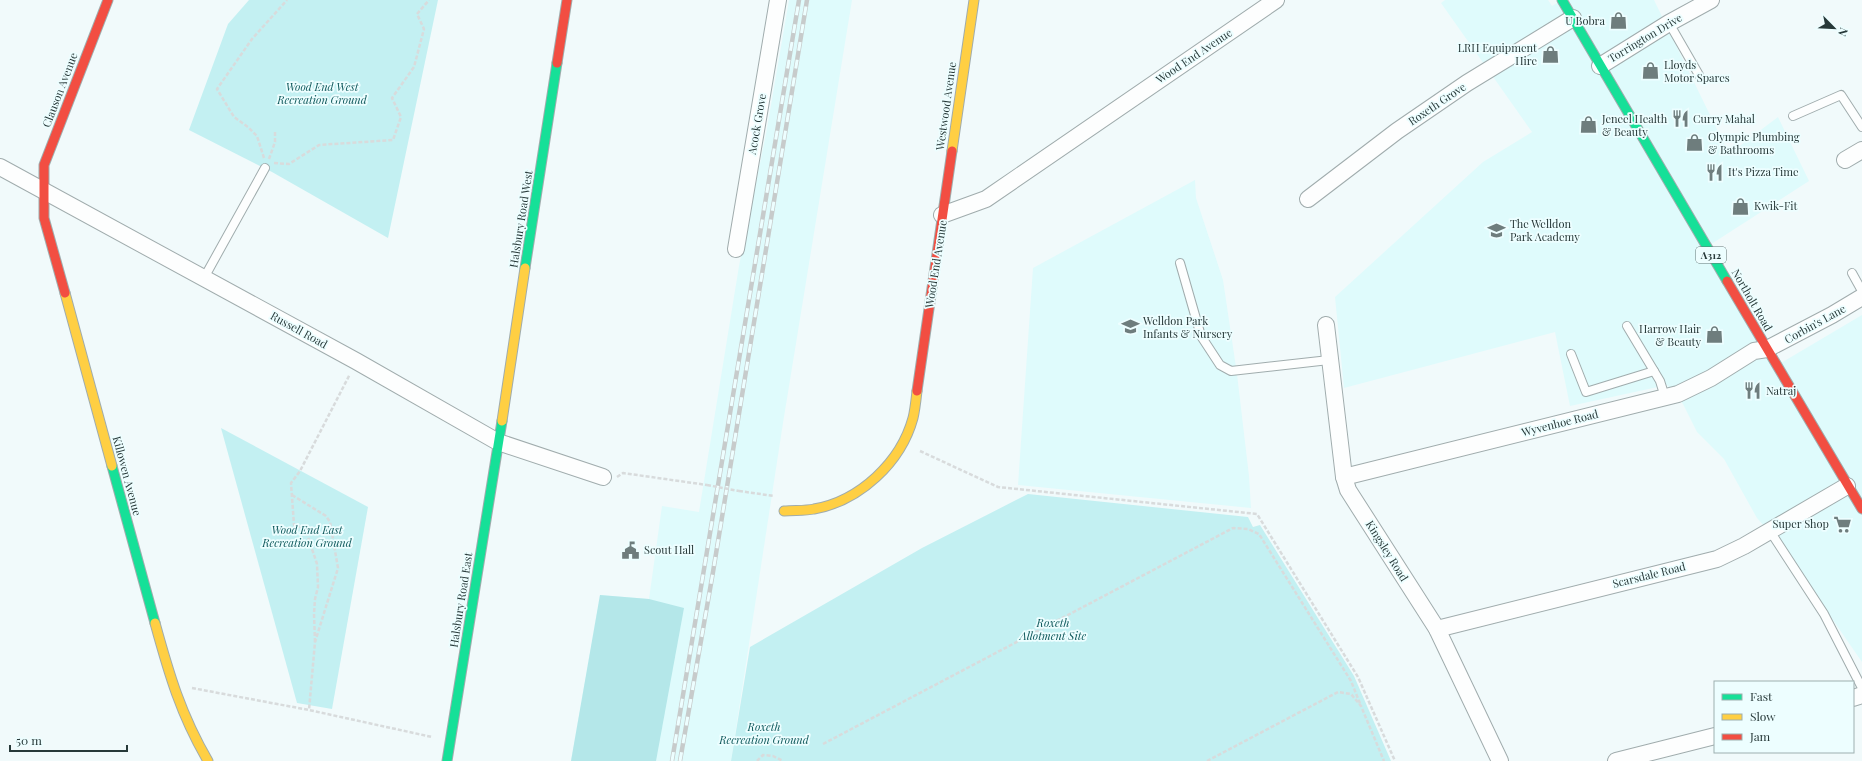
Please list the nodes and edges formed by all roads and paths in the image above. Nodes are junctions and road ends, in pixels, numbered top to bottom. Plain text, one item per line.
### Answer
1 (108, 0) edge
2 (287, 0) edge
3 (429, 0) edge
4 (567, 0) edge
5 (778, 0) edge
6 (974, 0) edge
7 (1276, 0) edge
8 (1562, 0) edge
9 (1711, 0) edge
10 (1573, 18) junction
11 (1669, 23) junction
12 (1600, 66) junction
13 (1699, 75) dead end
14 (1793, 116) dead end
15 (1862, 127) edge
16 (275, 130) dead end
17 (1862, 150) edge
18 (1845, 160) dead end
19 (0, 168) edge
20 (265, 168) joint
21 (44, 191) junction
22 (1308, 199) dead end
23 (942, 215) junction
24 (736, 249) dead end
25 (1180, 262) dead end
26 (1852, 273) dead end
27 (204, 278) junction
28 (1862, 290) edge
29 (1862, 297) edge
30 (1326, 325) dead end
31 (1627, 326) dead end
32 (1767, 349) junction
33 (1571, 354) dead end
34 (1329, 360) junction
35 (356, 361) junction
36 (1654, 372) junction
37 (1665, 397) junction
38 (498, 442) junction
39 (903, 443) junction
40 (1344, 477) junction
41 (608, 478) joint
42 (1847, 486) junction
43 (292, 495) junction
44 (1862, 509) edge
45 (784, 511) joint
46 (1770, 531) junction
47 (1437, 629) junction
48 (315, 642) junction
49 (172, 684) junction
50 (1862, 688) edge
51 (1361, 706) junction
52 (309, 710) junction
53 (1714, 736) edge
54 (450, 741) junction
55 (823, 744) dead end
56 (208, 761) edge
57 (447, 761) edge
58 (757, 761) edge
59 (784, 761) edge
60 (1207, 761) edge
61 (1384, 761) edge
62 (1395, 761) edge
63 (1500, 761) edge
64 (1616, 761) edge

1 - 21 street, Clauson Avenue
2 - 20 path
3 - 16 path
4 - 38 street, Halsbury Road West
5 - 24 street, Acock Grove
6 - 23 street, Westwood Avenue
7 - 23 street, Wood End Avenue
8 - 10 street, Northolt Road / A312
9 - 11 street, Torrington Drive
10 - 12 street, Northolt Road / A312
10 - 22 street, Roxeth Grove
11 - 12 street, Torrington Drive
11 - 13 lane
12 - 32 street, Northolt Road / A312
14 - 15 lane
17 - 18 street
19 - 21 street, Russell Road
20 - 27 lane
21 - 27 street, Russell Road
21 - 49 street, Killowen Avenue
23 - 39 street, Wood End Avenue
25 - 34 lane
26 - 28 lane
27 - 35 street, Russell Road
29 - 32 street, Corbin's Lane
30 - 34 street, Kingsley Road
31 - 36 lane
32 - 37 street, Wyvenhoe Road
32 - 42 street, Northolt Road / A312
33 - 36 lane
34 - 40 street, Kingsley Road
35 - 38 street, Russell Road
35 - 43 path
36 - 37 lane
37 - 40 street, Wyvenhoe Road
38 - 41 street, Russell Road
38 - 54 street, Halsbury Road East
39 - 45 street, Wood End Avenue
39 - 62 path
40 - 47 street, Kingsley Road
41 - 45 path, bridge
42 - 44 street, Northolt Road / A312
42 - 46 street, Scarsdale Road
43 - 48 path
43 - 48 path
46 - 47 street, Scarsdale Road
46 - 50 lane
47 - 63 street, Kingsley Road
48 - 52 path
49 - 52 path
49 - 56 street, Killowen Avenue
51 - 55 path
51 - 60 path
51 - 61 path
52 - 54 path
53 - 64 street
54 - 57 street, Halsbury Road East
58 - 59 path

